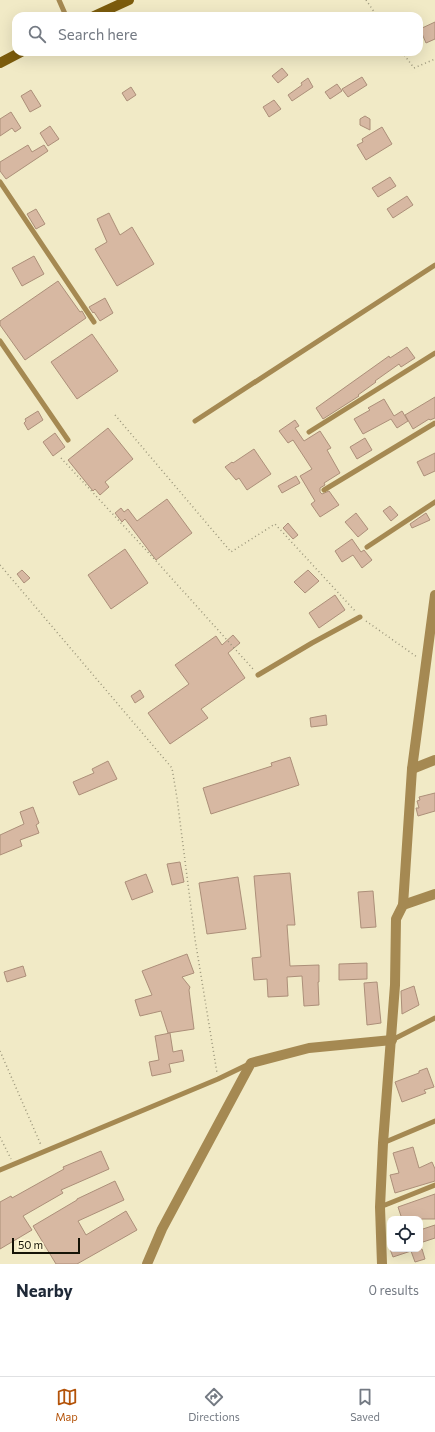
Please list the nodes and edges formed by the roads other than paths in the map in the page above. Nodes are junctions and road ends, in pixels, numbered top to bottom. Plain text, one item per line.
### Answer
1 (59, 0) edge
2 (129, 0) edge
3 (64, 12) edge
4 (103, 12) edge
5 (13, 56) edge
6 (0, 63) edge
7 (0, 182) edge
8 (435, 265) edge
9 (94, 322) dead end
10 (0, 341) edge
11 (435, 353) edge
12 (195, 421) dead end
13 (435, 423) edge
14 (309, 432) dead end
15 (68, 440) dead end
16 (324, 490) dead end
17 (435, 502) edge
18 (367, 548) dead end
19 (435, 595) edge
20 (434, 612) edge
21 (360, 617) road end
22 (258, 675) road end
23 (435, 760) edge
24 (412, 769) junction
25 (435, 894) edge
26 (403, 905) junction
27 (435, 1018) edge
28 (392, 1040) junction
29 (251, 1063) junction
30 (435, 1121) edge
31 (383, 1143) junction
32 (0, 1170) edge
33 (435, 1185) edge
34 (380, 1207) junction
35 (147, 1264) edge
36 (382, 1264) edge

1 - 3 lane
2 - 4 street
5 - 6 street
7 - 9 lane
8 - 12 lane
10 - 15 lane
11 - 14 lane
13 - 16 lane
17 - 18 lane
19 - 20 street
20 - 24 street
21 - 22 lane
23 - 24 street
24 - 26 street
25 - 26 street
26 - 28 street
27 - 28 lane
28 - 29 street
28 - 31 street
29 - 32 lane
29 - 35 street
30 - 31 lane
31 - 34 street
33 - 34 lane
34 - 36 street

